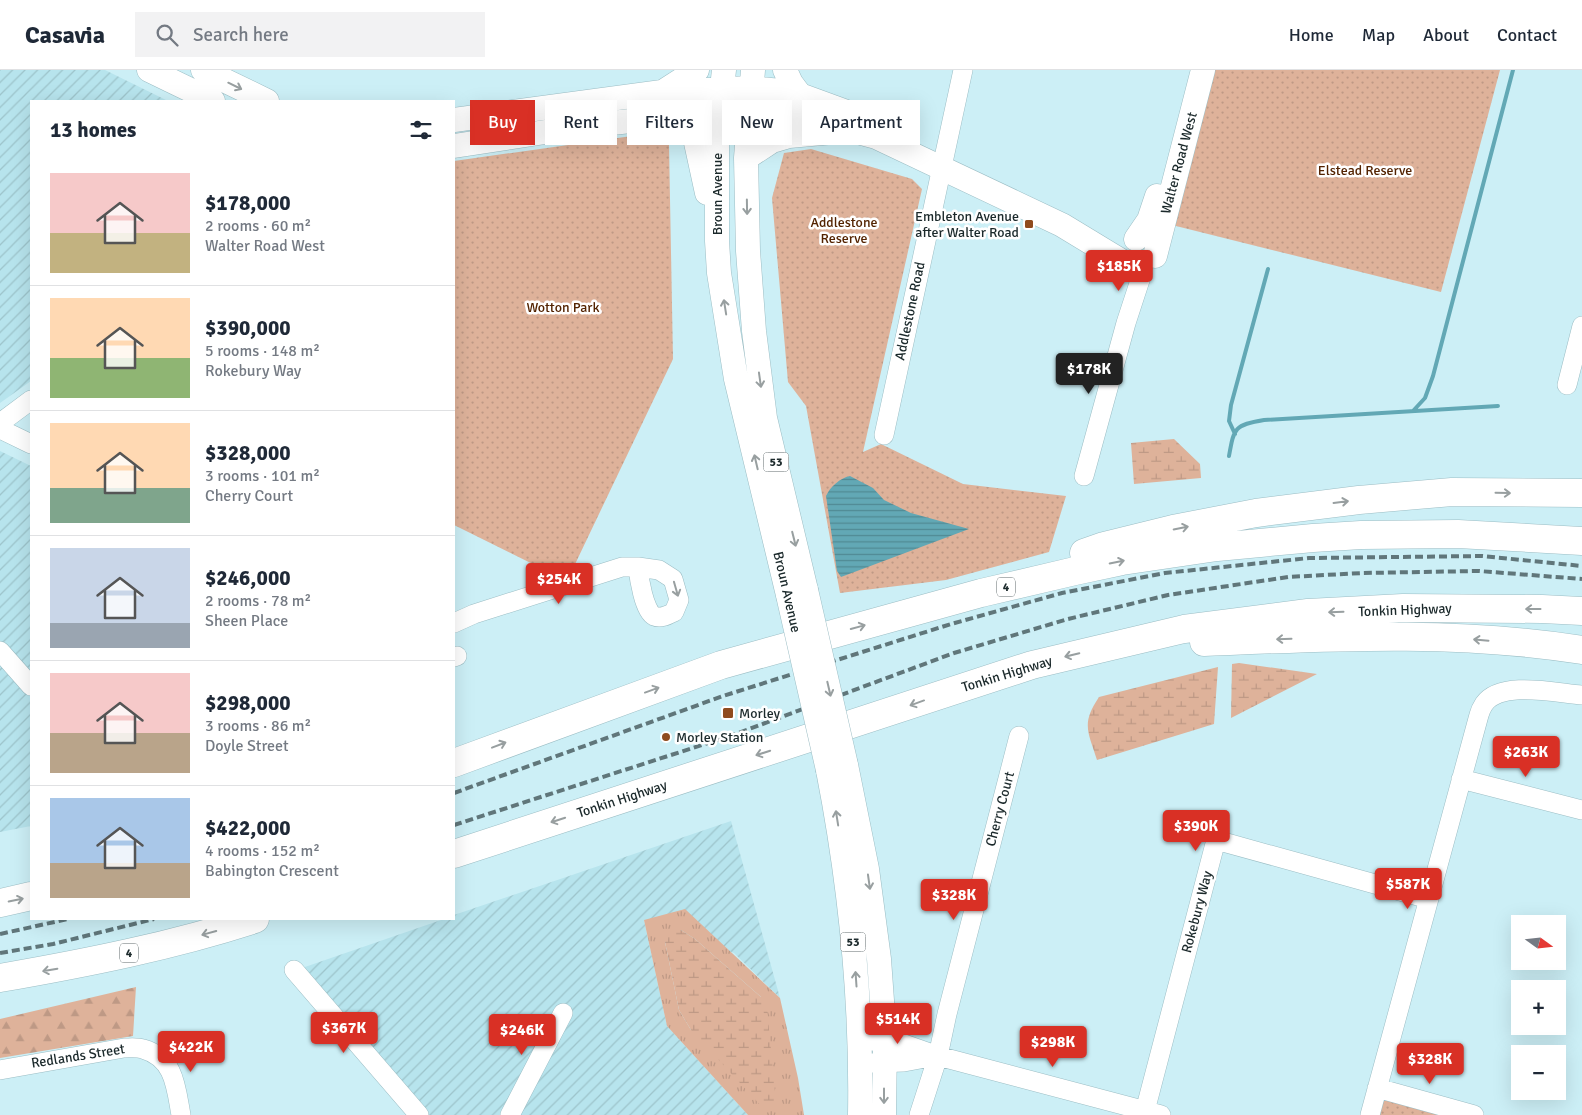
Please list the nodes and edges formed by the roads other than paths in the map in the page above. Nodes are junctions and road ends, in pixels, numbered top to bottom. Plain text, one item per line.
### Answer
1 (149, 70) edge
2 (203, 70) edge
3 (697, 70) edge
4 (785, 70) edge
5 (963, 70) edge
6 (1187, 70) edge
7 (1203, 70) edge
8 (752, 79) edge
9 (721, 90) edge
10 (662, 92) junction
11 (800, 95) junction
12 (211, 100) edge
13 (263, 100) edge
14 (703, 100) edge
15 (735, 100) edge
16 (751, 100) edge
17 (814, 100) edge
18 (627, 121) edge
19 (455, 134) edge
20 (455, 134) edge
21 (802, 135) edge
22 (696, 145) edge
23 (747, 145) edge
24 (893, 145) edge
25 (746, 158) junction
26 (941, 167) junction
27 (717, 241) junction
28 (1136, 257) junction
29 (1582, 326) edge
30 (1567, 385) dead end
31 (30, 401) edge
32 (0, 423) edge
33 (0, 429) edge
34 (884, 435) dead end
35 (30, 444) edge
36 (1084, 476) dead end
37 (1582, 494) edge
38 (1582, 541) edge
39 (638, 567) dead end
40 (797, 592) junction
41 (934, 606) junction
42 (1582, 611) edge
43 (474, 614) junction
44 (455, 618) edge
45 (455, 623) edge
46 (1120, 644) junction
47 (1582, 650) edge
48 (0, 651) edge
49 (30, 685) edge
50 (1582, 695) edge
51 (1019, 736) dead end
52 (455, 762) edge
53 (837, 767) junction
54 (1461, 779) junction
55 (1582, 810) edge
56 (455, 854) edge
57 (30, 896) edge
58 (1429, 898) junction
59 (0, 903) edge
60 (252, 920) edge
61 (294, 970) dead end
62 (0, 978) edge
63 (564, 1013) dead end
64 (861, 1052) junction
65 (885, 1052) junction
66 (938, 1056) junction
67 (0, 1070) edge
68 (1377, 1088) junction
69 (1153, 1113) edge
70 (182, 1115) edge
71 (419, 1115) edge
72 (510, 1115) edge
73 (860, 1115) edge
74 (884, 1115) edge
75 (919, 1115) edge
76 (1370, 1115) edge
77 (1474, 1115) edge

1 - 12 main road
2 -> 13 main road
3 - 10 main road
4 - 11 main road
5 - 26 street, Addlestone Road
6 - 28 main road, Walter Road West
7 - 28 main road, Walter Road West
8 - 9 main road
8 - 11 main road
8 - 16 main road, Broun Avenue / 53
9 - 10 main road
9 - 14 main road
9 - 15 main road
9 - 27 main road, Broun Avenue / 53
10 - 19 main road
11 - 17 main road
18 - 20 main road
21 - 25 main road
22 - 27 main road
23 - 25 main road, Broun Avenue / 53
24 - 26 main road
25 -> 40 main road, Broun Avenue / 53
26 - 28 main road
26 - 34 street, Addlestone Road
40 -> 27 main road, Broun Avenue / 53
28 - 36 street, Walter Road West
29 - 30 street
31 - 32 street
33 - 35 street
41 -> 37 highway
41 -> 38 highway, 4
39 - 43 street
40 - 53 main road, Broun Avenue / 53, bridge
52 -> 41 highway, 4
42 -> 46 highway, Tonkin Highway
43 - 44 street
43 - 45 street
47 -> 46 highway
46 -> 56 highway, Tonkin Highway
48 - 49 street
50 - 54 street
51 - 66 street, Cherry Court
64 -> 53 main road, Broun Avenue / 53
53 -> 65 main road, Broun Avenue / 53
54 - 55 street
54 - 58 street
59 -> 57 highway
58 - 68 street
58 - 69 street, Rokebury Way
60 -> 62 highway, 4
61 - 71 street
63 - 72 street
64 - 65 street
64 - 73 main road, Broun Avenue / 53
65 - 66 street
65 -> 74 main road, Broun Avenue / 53
66 - 69 street
66 - 75 street, Cherry Court
67 - 70 street, Redlands Street
68 - 76 street
68 - 77 street

